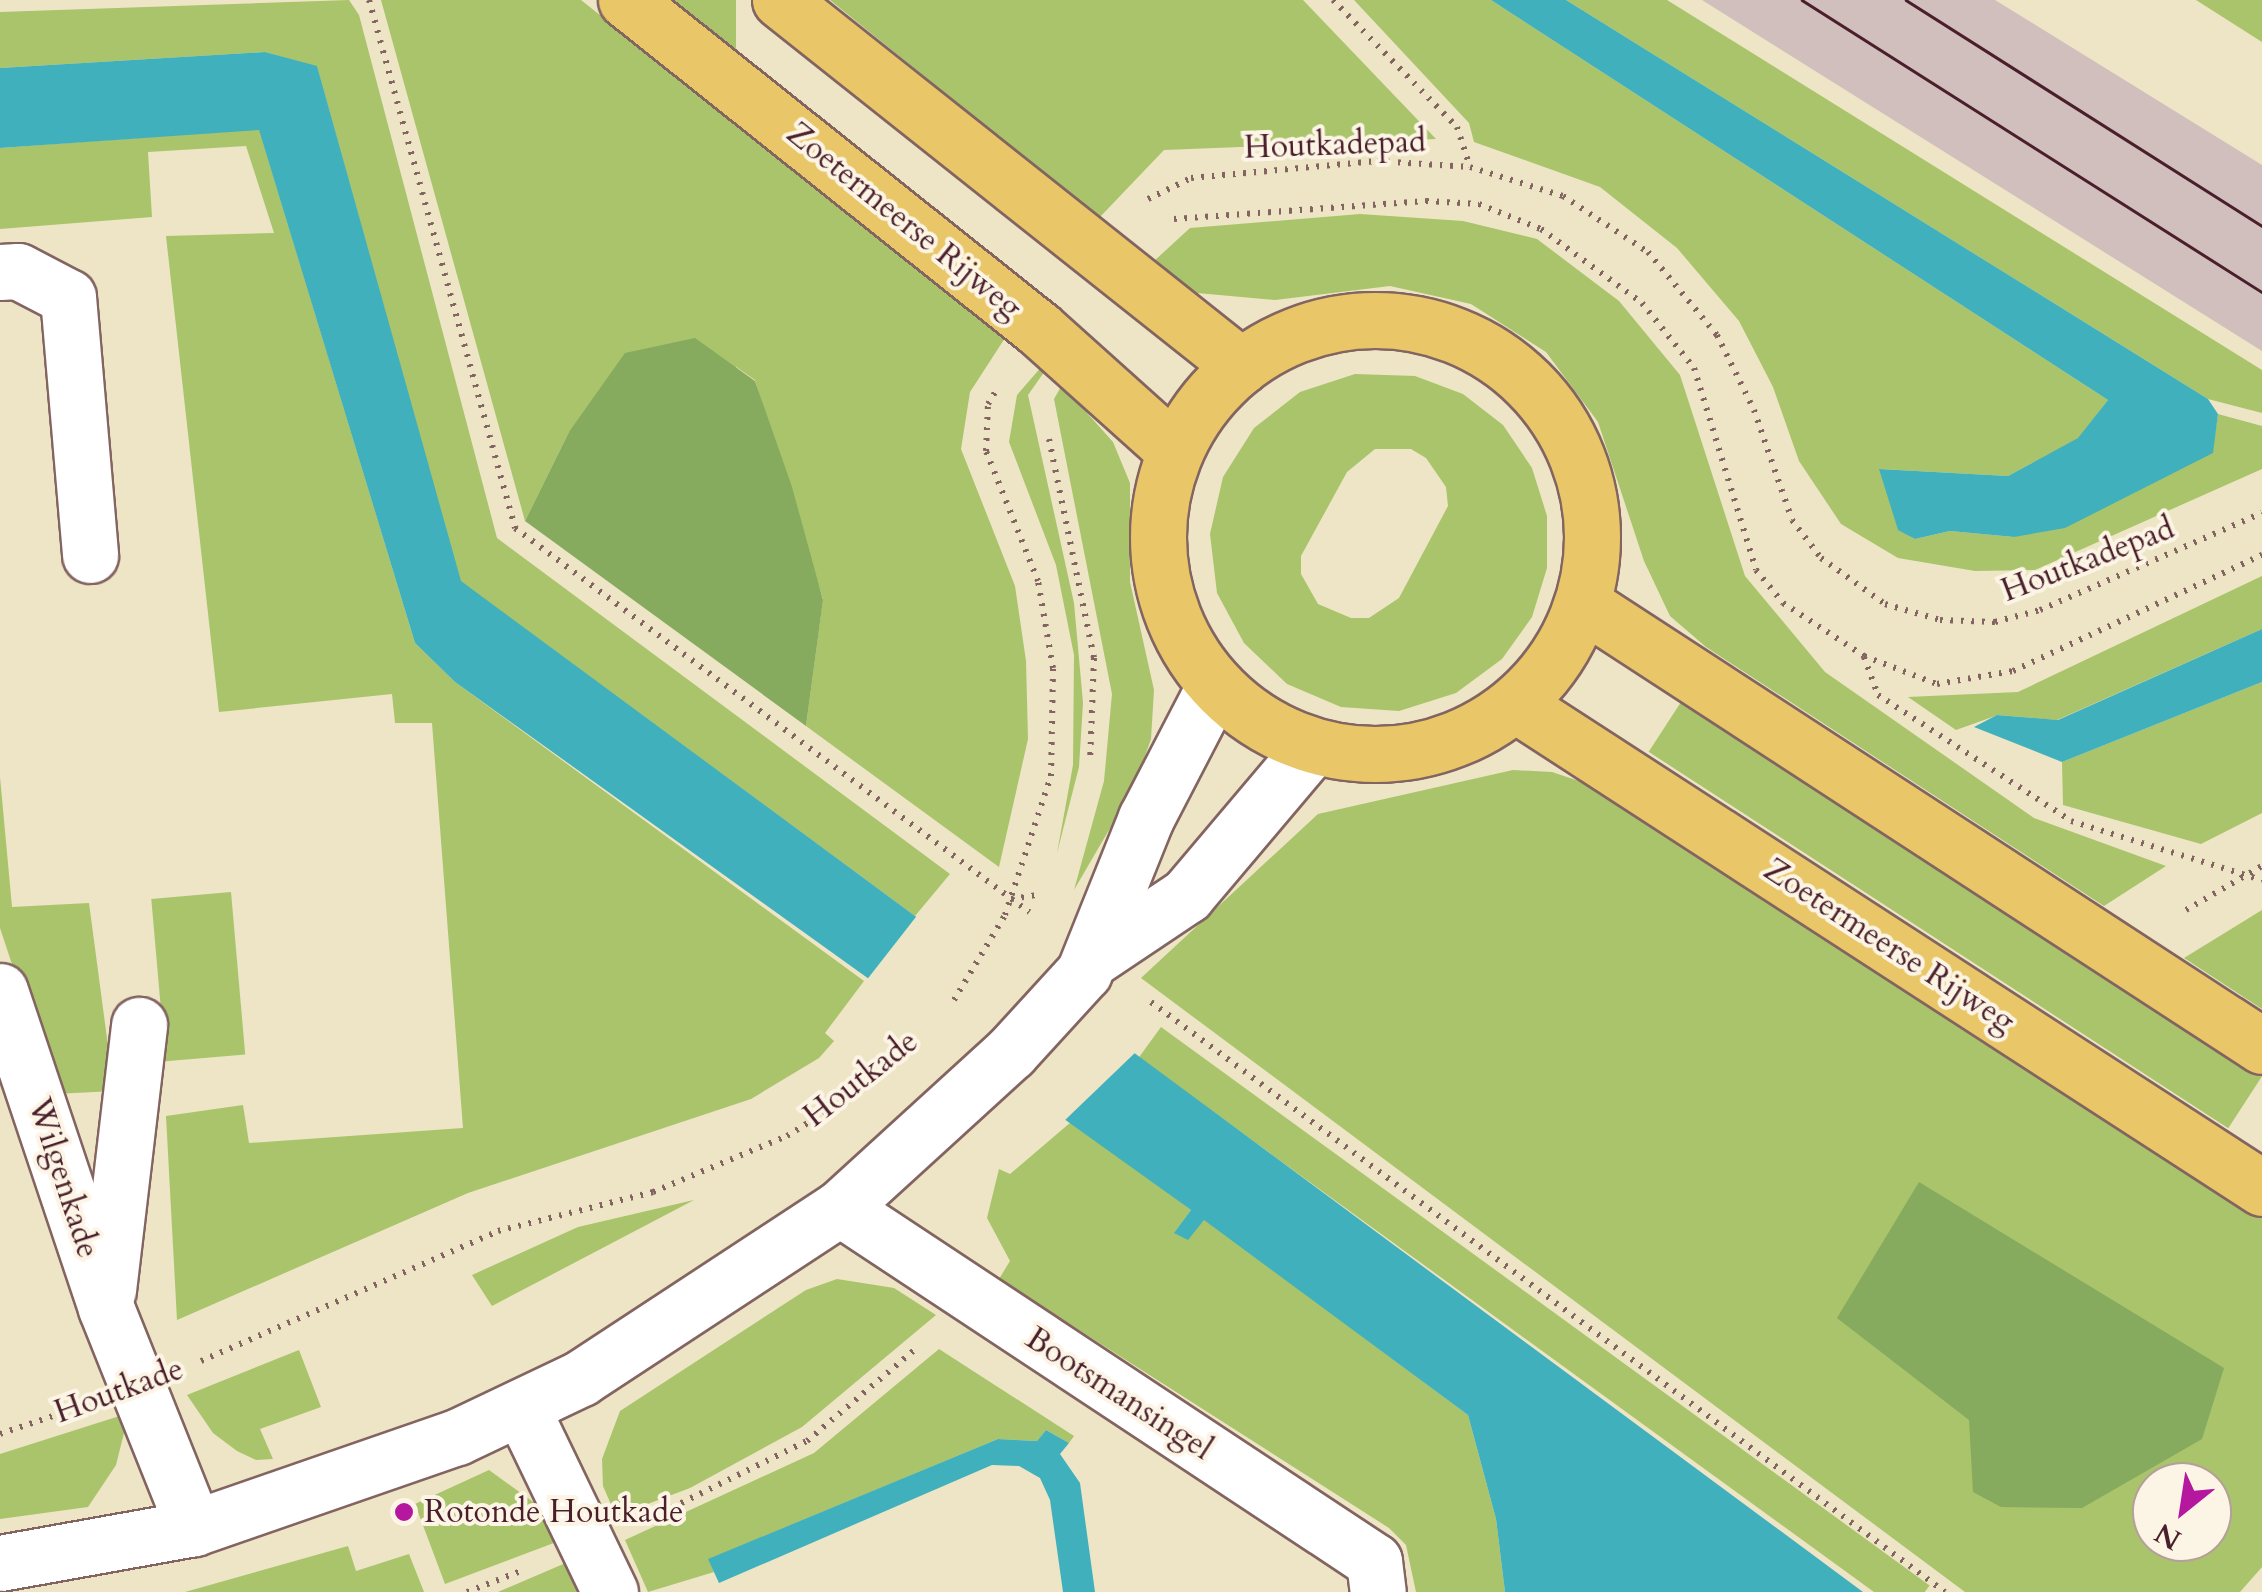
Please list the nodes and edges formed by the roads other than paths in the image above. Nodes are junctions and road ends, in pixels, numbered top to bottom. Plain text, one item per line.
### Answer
1 (626, 0) edge
2 (780, 0) edge
3 (0, 272) edge
4 (1241, 366) junction
5 (1175, 451) junction
6 (90, 555) dead end
7 (1582, 604) junction
8 (1216, 685) junction
9 (1515, 704) junction
10 (1313, 746) junction
11 (1089, 965) junction
12 (0, 990) edge
13 (139, 1025) dead end
14 (2262, 1046) edge
15 (2262, 1188) edge
16 (840, 1208) junction
17 (106, 1308) junction
18 (522, 1406) junction
19 (194, 1528) junction
20 (601, 1568) edge
21 (37, 1571) edge
22 (1378, 1592) edge

1 - 5 main road, Zoetermeerse Rijweg
2 - 4 main road
3 - 6 street
4 - 5 main road
4 - 7 main road
5 - 8 main road
7 - 9 main road
7 - 14 main road
8 - 10 main road
8 - 11 street
9 - 10 main road
9 - 15 main road, Zoetermeerse Rijweg
10 - 11 street
11 - 16 street
12 - 17 street, Wilgenkade
13 - 17 street, Wilgenkade
16 - 18 street
16 - 22 street, Bootsmansingel
17 - 19 street, Wilgenkade
18 - 19 street
18 - 20 street
19 - 21 street

